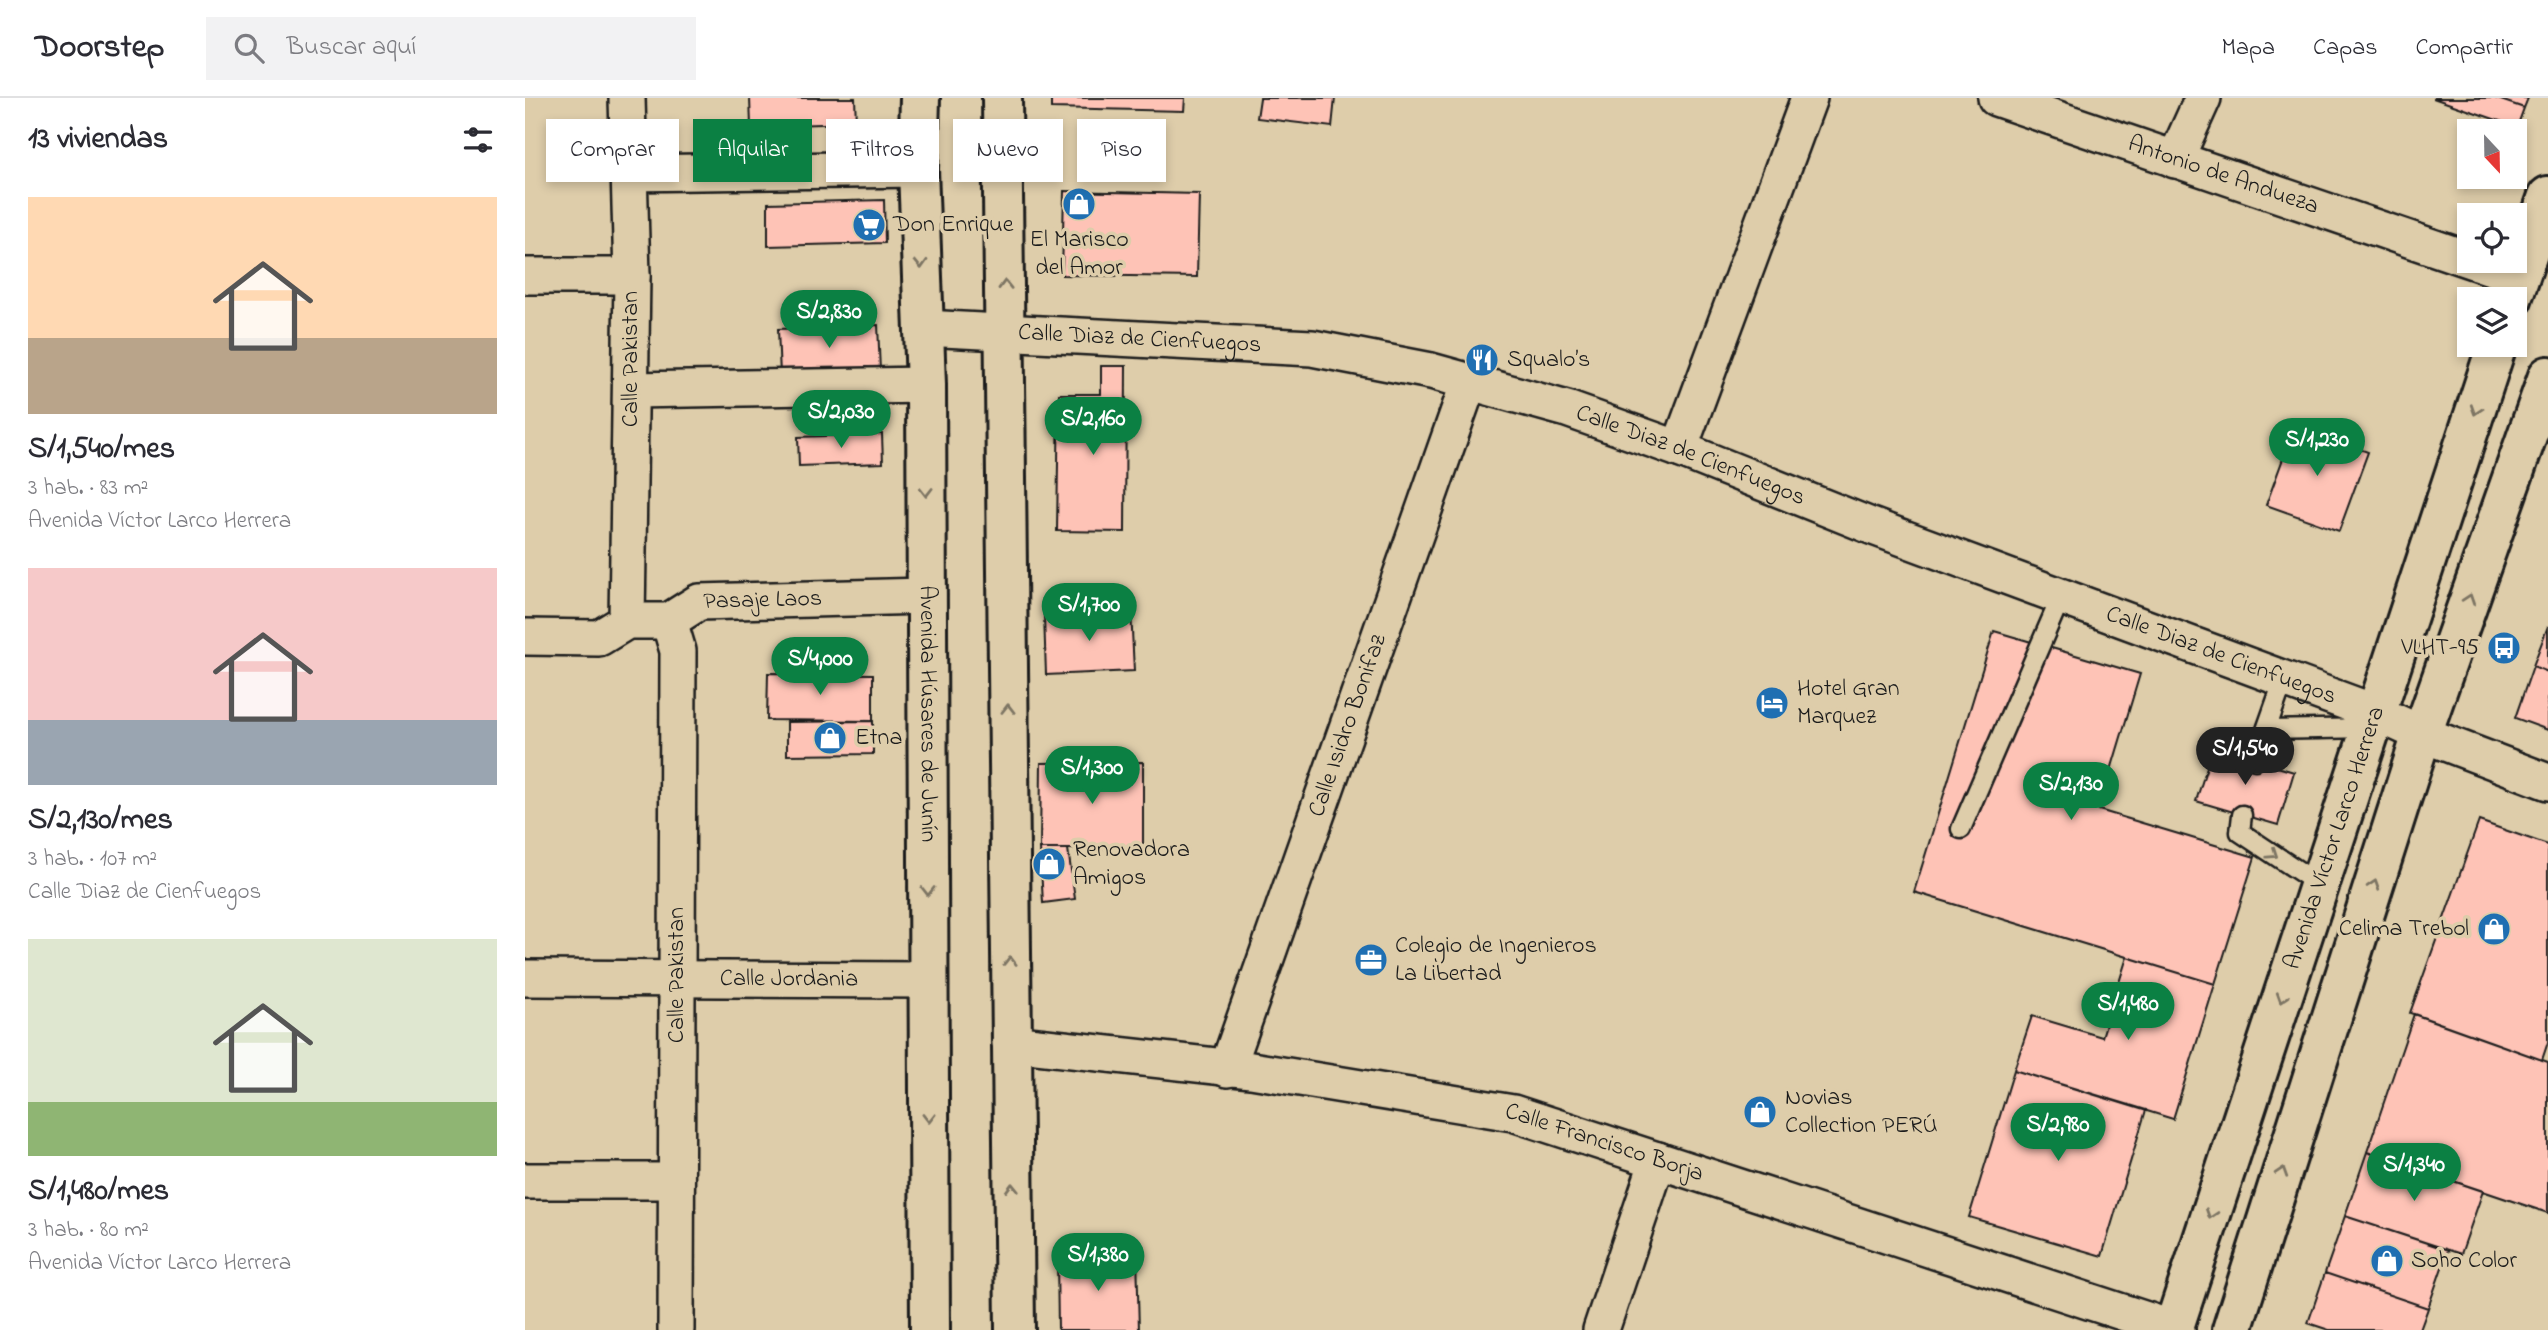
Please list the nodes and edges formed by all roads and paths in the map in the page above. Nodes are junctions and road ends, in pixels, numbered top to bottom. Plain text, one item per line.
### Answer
1 (627, 98) edge
2 (920, 98) edge
3 (1002, 98) edge
4 (1809, 98) edge
5 (1996, 98) edge
6 (2203, 98) edge
7 (628, 119) edge
8 (919, 119) edge
9 (2175, 160) junction
10 (826, 170) edge
11 (679, 172) edge
12 (629, 182) edge
13 (918, 182) edge
14 (2548, 196) edge
15 (525, 276) edge
16 (632, 276) junction
17 (2514, 287) edge
18 (2516, 287) edge
19 (923, 328) junction
20 (1005, 331) junction
21 (2493, 357) edge
22 (2548, 376) edge
23 (1469, 382) junction
24 (926, 384) junction
25 (632, 390) junction
26 (1679, 449) junction
27 (926, 596) junction
28 (2061, 597) junction
29 (627, 621) junction
30 (669, 621) junction
31 (525, 637) edge
32 (2284, 679) junction
33 (2374, 721) junction
34 (2266, 730) junction
35 (2422, 734) junction
36 (2255, 760) dead end
37 (2548, 782) edge
38 (2242, 815) dead end
39 (1961, 829) dead end
40 (2320, 885) junction
41 (525, 978) edge
42 (677, 978) junction
43 (928, 979) junction
44 (1010, 1043) junction
45 (1227, 1069) junction
46 (1657, 1160) junction
47 (525, 1181) edge
48 (676, 1181) junction
49 (676, 1330) edge
50 (930, 1330) edge
51 (1014, 1330) edge
52 (1601, 1330) edge
53 (2174, 1330) edge
54 (2232, 1330) edge

1 - 7 street, Calle Pakistan
2 - 8 street, Avenida Húsares de Junín
20 -> 3 street
4 - 26 street
5 - 9 street, Antonio de Andueza
6 - 9 street
9 - 17 street, Antonio de Andueza
10 - 11 street
12 - 16 street, Calle Pakistan
13 -> 19 street, Avenida Húsares de Junín
14 - 18 street
15 - 16 street
16 - 25 street, Calle Pakistan
19 - 20 street, Calle Diaz de Cienfuegos
19 - 24 street, Avenida Húsares de Junín
20 - 23 street, Calle Diaz de Cienfuegos
44 -> 20 street
21 -> 33 street, Avenida Víctor Larco Herrera
35 -> 22 street, Avenida Víctor Larco Herrera
23 - 26 street, Calle Diaz de Cienfuegos
23 - 45 street, Calle Isidro Bonifaz
24 - 25 street
24 -> 27 street, Avenida Húsares de Junín
25 - 29 street, Calle Pakistan
26 - 28 street, Calle Diaz de Cienfuegos
27 - 30 street, Pasaje Laos
27 -> 43 street, Avenida Húsares de Junín
28 - 32 street, Calle Diaz de Cienfuegos
28 - 39 lane
29 - 30 street, Pasaje Laos
29 - 31 street, Pasaje Laos
30 - 42 street, Calle Pakistan
32 - 33 street, Calle Diaz de Cienfuegos
32 - 34 lane
33 - 34 lane
33 - 35 street, Calle Diaz de Cienfuegos
33 - 40 street, Avenida Víctor Larco Herrera
34 - 36 lane
35 - 37 street, Calle Diaz de Cienfuegos
54 -> 35 street, Avenida Víctor Larco Herrera
38 -> 40 lane
40 -> 53 street, Avenida Víctor Larco Herrera
41 - 42 street, Calle Jordania
42 - 43 street, Calle Jordania
42 - 48 street, Calle Pakistan
43 -> 50 street, Avenida Húsares de Junín
44 - 45 street, Calle Francisco Borja
51 -> 44 street
45 - 46 street, Calle Francisco Borja
46 - 52 street
46 - 53 street, Calle Francisco Borja
47 - 48 street
48 - 49 street, Calle Pakistan

